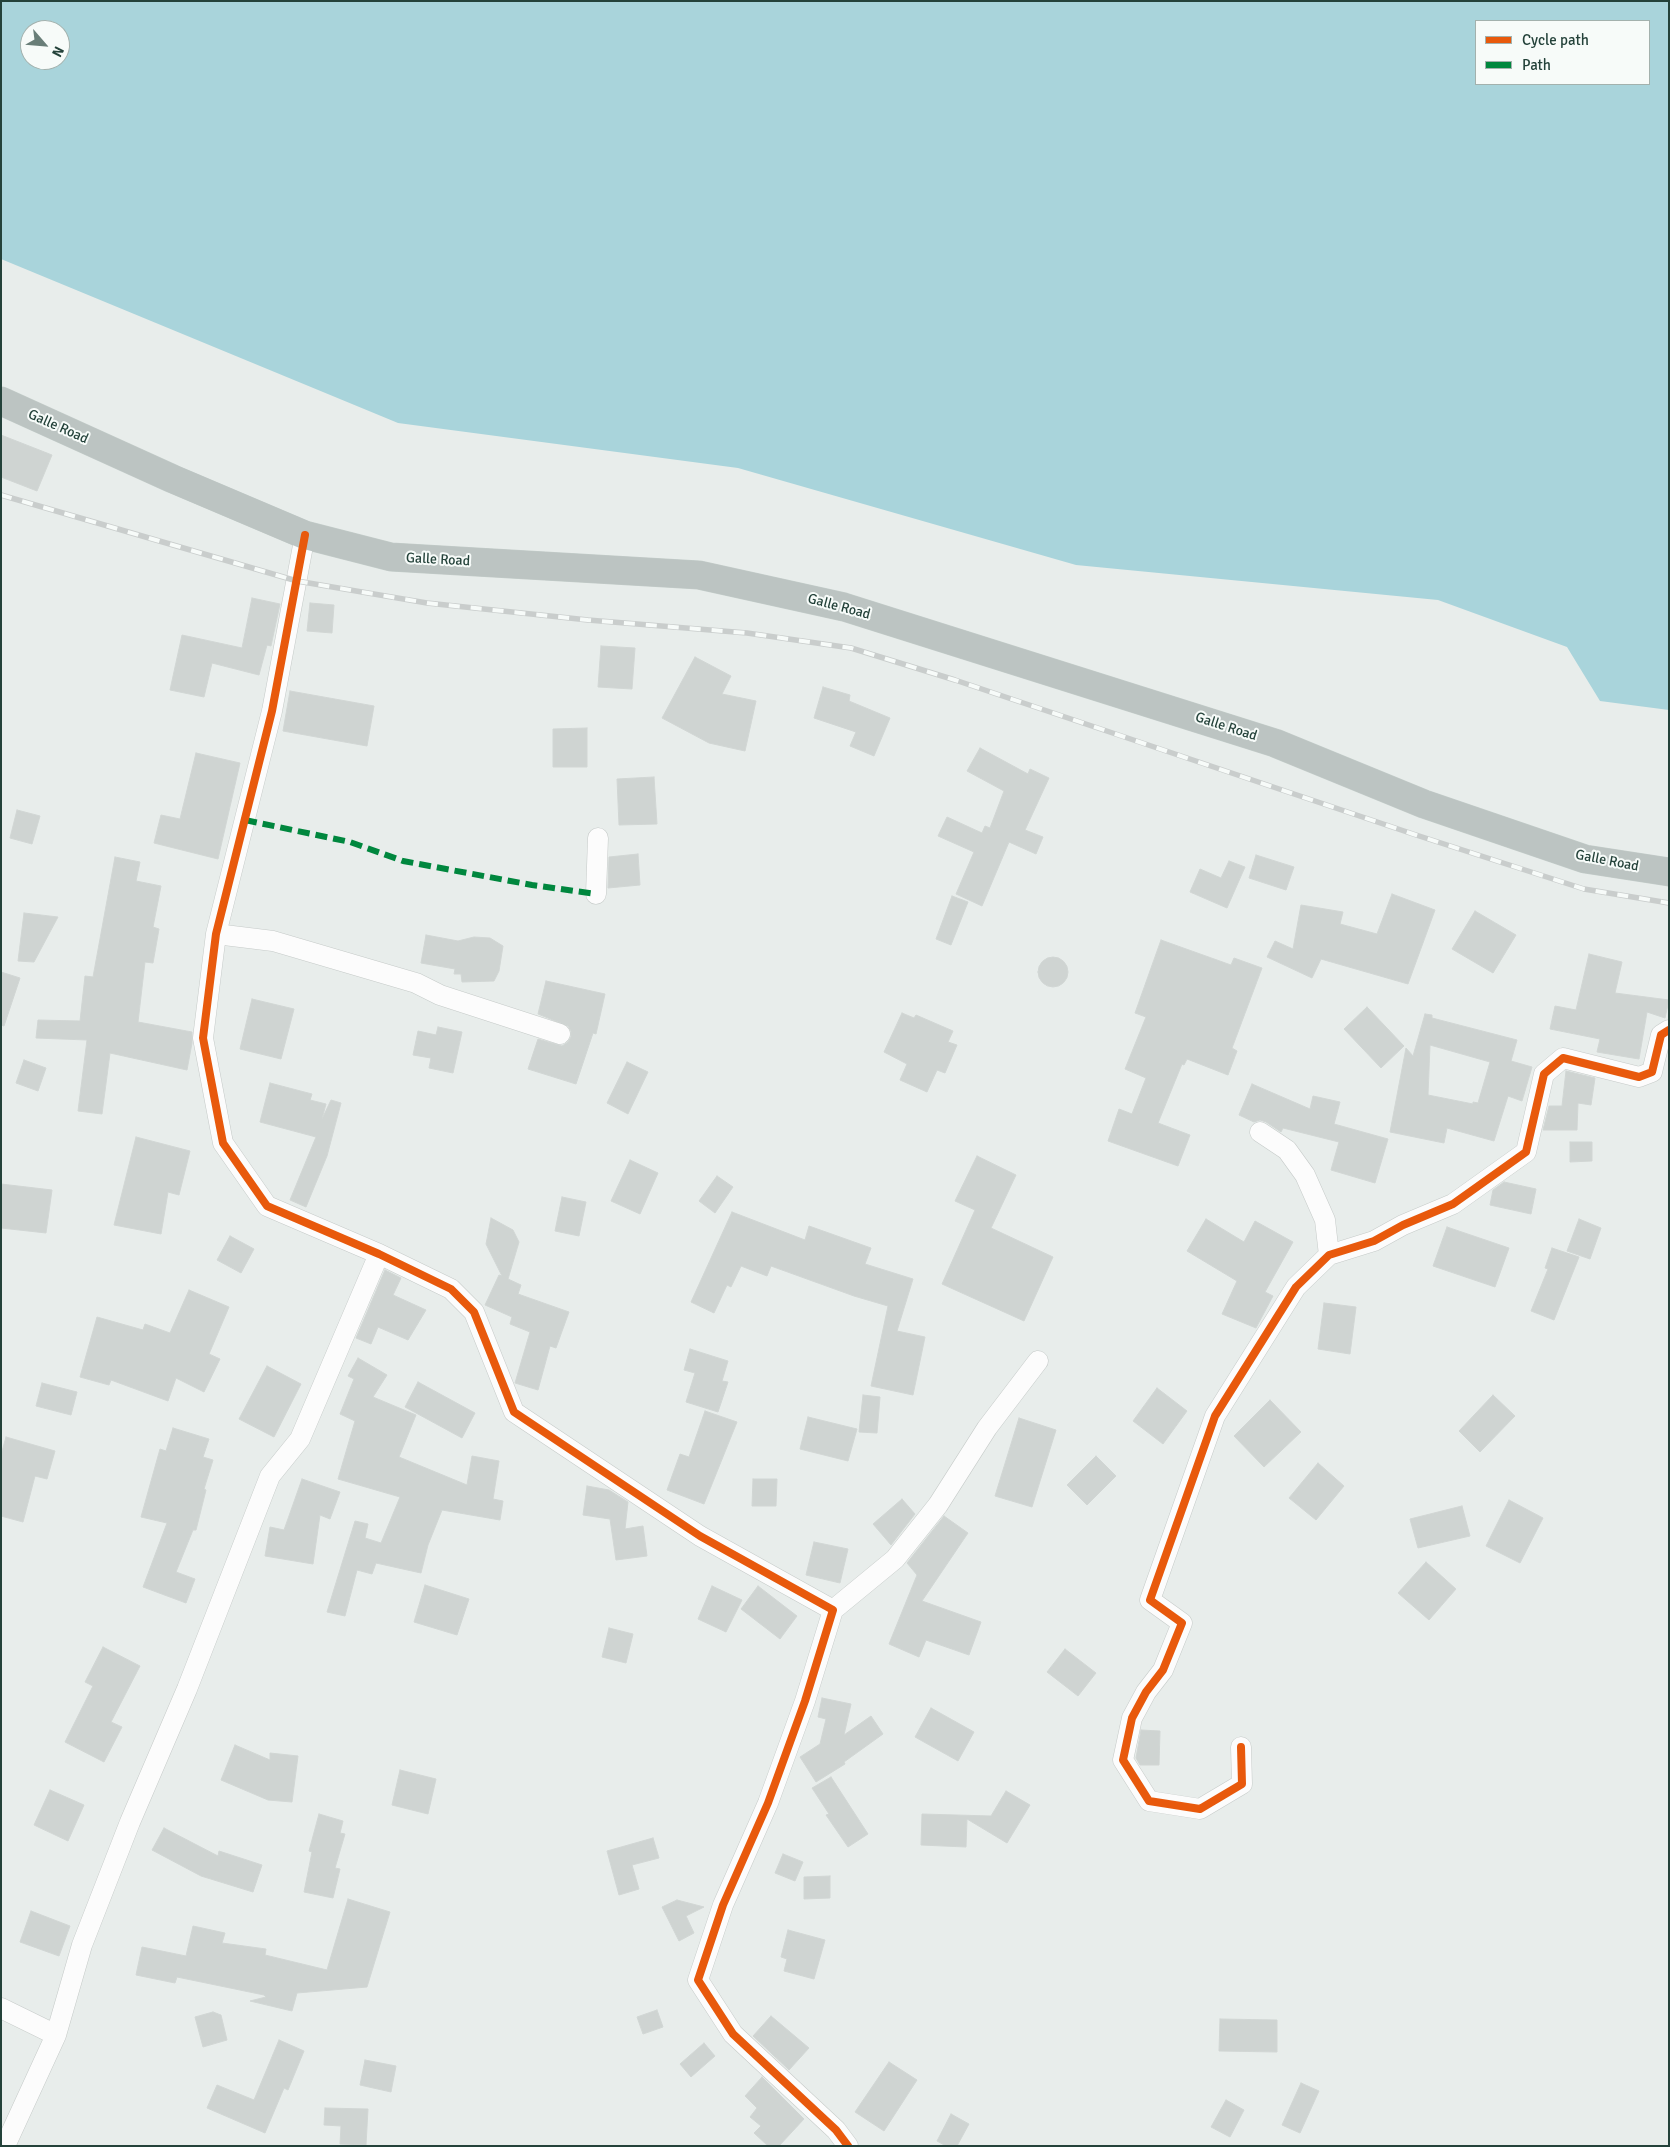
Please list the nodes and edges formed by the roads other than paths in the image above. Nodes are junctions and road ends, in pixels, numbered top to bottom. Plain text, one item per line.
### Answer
1 (1, 401) edge
2 (305, 535) junction
3 (598, 838) dead end
4 (1669, 872) edge
5 (596, 894) dead end
6 (216, 934) junction
7 (1669, 1030) edge
8 (560, 1034) dead end
9 (1260, 1132) dead end
10 (378, 1254) junction
11 (1329, 1255) junction
12 (1038, 1361) dead end
13 (833, 1610) junction
14 (1241, 1747) dead end
15 (1, 2008) edge
16 (56, 2035) junction
17 (5, 2146) edge
18 (848, 2146) edge

1 - 2 highway, Galle Road
2 - 4 highway, Galle Road
2 - 6 street
3 - 5 street
6 - 8 street
6 - 10 street
7 - 11 street
9 - 11 street
10 - 13 street
10 - 16 street
11 - 14 street
12 - 13 street
13 - 18 street
15 - 16 street
16 - 17 street

